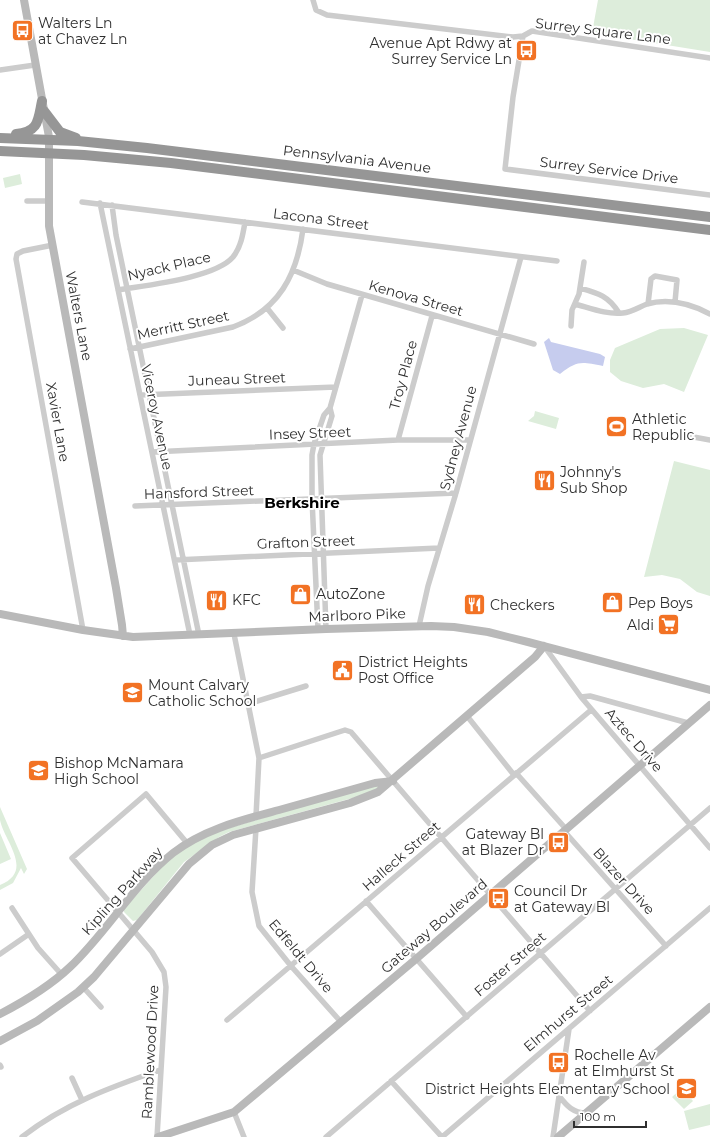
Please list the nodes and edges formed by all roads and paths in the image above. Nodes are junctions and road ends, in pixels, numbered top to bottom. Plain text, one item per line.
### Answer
1 (24, 0) edge
2 (313, 0) edge
3 (523, 36) junction
4 (710, 58) edge
5 (35, 65) junction
6 (0, 70) edge
7 (43, 106) junction
8 (0, 137) edge
9 (50, 140) junction
10 (97, 143) junction
11 (0, 151) edge
12 (50, 153) junction
13 (710, 195) edge
14 (27, 201) dead end
15 (48, 201) junction
16 (82, 202) dead end
17 (100, 203) junction
18 (112, 205) junction
19 (710, 217) edge
20 (245, 222) junction
21 (303, 229) junction
22 (710, 230) edge
23 (52, 246) junction
24 (521, 257) junction
25 (557, 261) dead end
26 (584, 262) dead end
27 (294, 270) junction
28 (580, 288) junction
29 (128, 289) junction
30 (118, 290) junction
31 (362, 295) junction
32 (675, 302) junction
33 (574, 304) junction
34 (648, 304) junction
35 (267, 308) junction
36 (619, 313) junction
37 (710, 314) edge
38 (432, 316) junction
39 (570, 326) dead end
40 (283, 328) dead end
41 (500, 335) junction
42 (534, 344) dead end
43 (140, 347) junction
44 (130, 349) junction
45 (336, 387) junction
46 (150, 394) junction
47 (140, 395) junction
48 (330, 408) junction
49 (683, 435) dead end
50 (398, 440) junction
51 (470, 440) junction
52 (710, 440) edge
53 (314, 444) junction
54 (324, 444) junction
55 (162, 451) junction
56 (152, 452) junction
57 (456, 493) junction
58 (321, 498) junction
59 (312, 499) junction
60 (136, 506) dead end
61 (162, 506) junction
62 (172, 506) junction
63 (439, 548) junction
64 (314, 553) junction
65 (323, 553) junction
66 (175, 560) junction
67 (184, 560) junction
68 (0, 614) edge
69 (419, 626) junction
70 (322, 629) junction
71 (83, 630) junction
72 (234, 634) junction
73 (190, 635) junction
74 (200, 635) junction
75 (122, 636) junction
76 (544, 646) junction
77 (306, 686) dead end
78 (710, 690) edge
79 (581, 697) junction
80 (248, 704) junction
81 (710, 705) edge
82 (591, 710) junction
83 (467, 716) junction
84 (688, 723) junction
85 (259, 758) junction
86 (641, 766) junction
87 (515, 774) junction
88 (393, 781) junction
89 (710, 808) edge
90 (256, 816) junction
91 (690, 825) junction
92 (256, 828) junction
93 (565, 830) junction
94 (441, 837) junction
95 (187, 843) junction
96 (710, 848) edge
97 (615, 888) junction
98 (491, 895) junction
99 (366, 901) junction
100 (12, 908) dead end
101 (710, 908) edge
102 (117, 912) junction
103 (133, 930) junction
104 (29, 934) junction
105 (666, 946) junction
106 (541, 953) junction
107 (0, 954) edge
108 (416, 959) junction
109 (291, 966) junction
110 (62, 975) junction
111 (83, 987) junction
112 (101, 1006) dead end
113 (710, 1007) edge
114 (590, 1011) junction
115 (0, 1014) edge
116 (467, 1016) junction
117 (227, 1020) dead end
118 (341, 1022) junction
119 (569, 1030) junction
120 (0, 1041) edge
121 (160, 1070) junction
122 (72, 1078) dead end
123 (391, 1081) junction
124 (559, 1096) junction
125 (82, 1100) junction
126 (234, 1112) junction
127 (586, 1113) junction
128 (22, 1137) edge
129 (158, 1137) edge
130 (244, 1137) edge
131 (326, 1137) edge
132 (442, 1137) edge
133 (553, 1137) edge
134 (558, 1137) edge

1 - 5 street, Walters Lane
2 - 3 street, Surrey Square Lane
3 - 4 street, Surrey Square Lane
3 - 13 street, Surrey Service Drive
5 - 6 street
5 - 7 street, Walters Lane
7 - 8 highway
7 - 9 street, Walters Lane
7 - 10 highway
8 - 9 highway, Pennsylvania Avenue
9 - 10 highway, Pennsylvania Avenue
9 - 12 street, Walters Lane
10 - 19 highway, Pennsylvania Avenue
11 - 12 highway, Pennsylvania Avenue
12 - 15 street, Walters Lane
12 - 22 highway, Pennsylvania Avenue
14 - 15 street
15 - 23 street, Walters Lane
16 - 17 street, Lacona Street
17 - 18 street, Lacona Street
17 - 30 street, Viceroy Avenue
18 - 20 street, Lacona Street
18 - 29 street, Viceroy Avenue
20 - 21 street, Lacona Street
20 - 29 street, Nyack Place
21 - 24 street, Lacona Street
21 - 27 street, Merritt Street
23 - 71 street, Xavier Lane
23 - 75 street, Walters Lane
24 - 25 street, Lacona Street
24 - 41 street, Sydney Avenue
26 - 28 street
27 - 31 street, Kenova Street
27 - 35 street, Merritt Street
28 - 33 street
28 - 36 street
29 - 30 street, Nyack Place
29 - 43 street, Viceroy Avenue
30 - 44 street, Viceroy Avenue
31 - 38 street, Kenova Street
31 - 45 street
32 - 34 street
32 - 34 street
32 - 37 street
33 - 36 street
33 - 39 street
34 - 36 street
35 - 40 street
35 - 43 street, Merritt Street
38 - 41 street, Kenova Street
38 - 50 street, Troy Place
41 - 42 street, Kenova Street
41 - 51 street, Sydney Avenue
43 - 44 street, Merritt Street
43 - 46 street, Viceroy Avenue
44 - 47 street, Viceroy Avenue
45 - 46 street, Juneau Street
45 - 48 street
46 - 47 street, Juneau Street
46 - 55 street, Viceroy Avenue
47 - 56 street, Viceroy Avenue
48 - 53 street
48 - 54 street
49 - 52 street
50 - 51 street, Insey Street
50 - 54 street, Insey Street
51 - 57 street, Sydney Avenue
53 - 54 street, Insey Street
53 - 55 street, Insey Street
53 - 59 street
54 - 58 street
55 - 56 street, Insey Street
55 - 62 street, Viceroy Avenue
56 - 61 street, Viceroy Avenue
57 - 58 street, Hansford Street
57 - 63 street, Sydney Avenue
58 - 59 street, Hansford Street
58 - 65 street
59 - 62 street, Hansford Street
59 - 64 street
60 - 61 street, Hansford Street
61 - 62 street, Hansford Street
61 - 66 street, Viceroy Avenue
62 - 67 street, Viceroy Avenue
63 - 65 street, Grafton Street
63 - 69 street, Sydney Avenue
64 - 65 street, Grafton Street
64 - 67 street, Grafton Street
64 - 70 street
65 - 70 street
66 - 67 street, Grafton Street
66 - 73 street, Viceroy Avenue
67 - 74 street, Viceroy Avenue
68 - 71 street, Marlboro Pike
69 - 70 street, Marlboro Pike
69 - 76 street, Marlboro Pike
70 - 72 street, Marlboro Pike
71 - 75 street, Marlboro Pike
72 - 74 street, Marlboro Pike
72 - 80 street
73 - 74 street, Marlboro Pike
73 - 75 street, Marlboro Pike
76 - 78 street, Marlboro Pike
76 - 79 street, Aztec Drive
76 - 83 street
77 - 80 street
79 - 82 street, Aztec Drive
79 - 84 street
80 - 85 street
81 - 84 street, Gateway Boulevard
82 - 86 street, Aztec Drive
82 - 87 street, Halleck Street
83 - 87 street, Blazer Drive
83 - 88 street
84 - 86 street, Gateway Boulevard
85 - 88 street
85 - 90 street
86 - 91 street, Aztec Drive
86 - 93 street, Gateway Boulevard
87 - 93 street, Blazer Drive
87 - 94 street, Halleck Street
88 - 90 street, Kipling Parkway
88 - 92 street
88 - 94 street
89 - 91 street, Foster Street
90 - 95 street, Kipling Parkway
91 - 96 street, Aztec Drive
91 - 97 street, Foster Street
92 - 103 street
92 - 109 street, Edfeldt Drive
93 - 97 street, Blazer Drive
93 - 98 street, Gateway Boulevard
94 - 98 street
94 - 99 street, Halleck Street
95 - 102 street, Kipling Parkway
95 - 102 street, Ramblewood Drive
97 - 105 street, Blazer Drive
97 - 106 street, Foster Street
98 - 106 street
98 - 108 street, Gateway Boulevard
99 - 108 street
99 - 109 street, Halleck Street
100 - 104 street
101 - 105 street, Elmhurst Street
102 - 103 street, Ramblewood Drive
102 - 110 street, Kipling Parkway
103 - 111 street
103 - 121 street, Ramblewood Drive
104 - 107 street
104 - 110 street
105 - 114 street, Elmhurst Street
106 - 114 street
106 - 116 street, Foster Street
108 - 116 street
108 - 118 street, Gateway Boulevard
109 - 117 street, Halleck Street
109 - 118 street, Edfeldt Drive
110 - 115 street, Kipling Parkway
111 - 112 street
111 - 120 street
113 - 127 street
114 - 119 street, Elmhurst Street
116 - 123 street, Foster Street
118 - 126 street, Gateway Boulevard
119 - 124 street
119 - 132 street, Elmhurst Street
121 - 125 street
121 - 129 street, Ramblewood Drive
122 - 125 street
123 - 131 street, Foster Street
123 - 132 street
124 - 127 street
124 - 133 street
125 - 128 street
126 - 129 street, Gateway Boulevard
126 - 130 street
127 - 134 street

